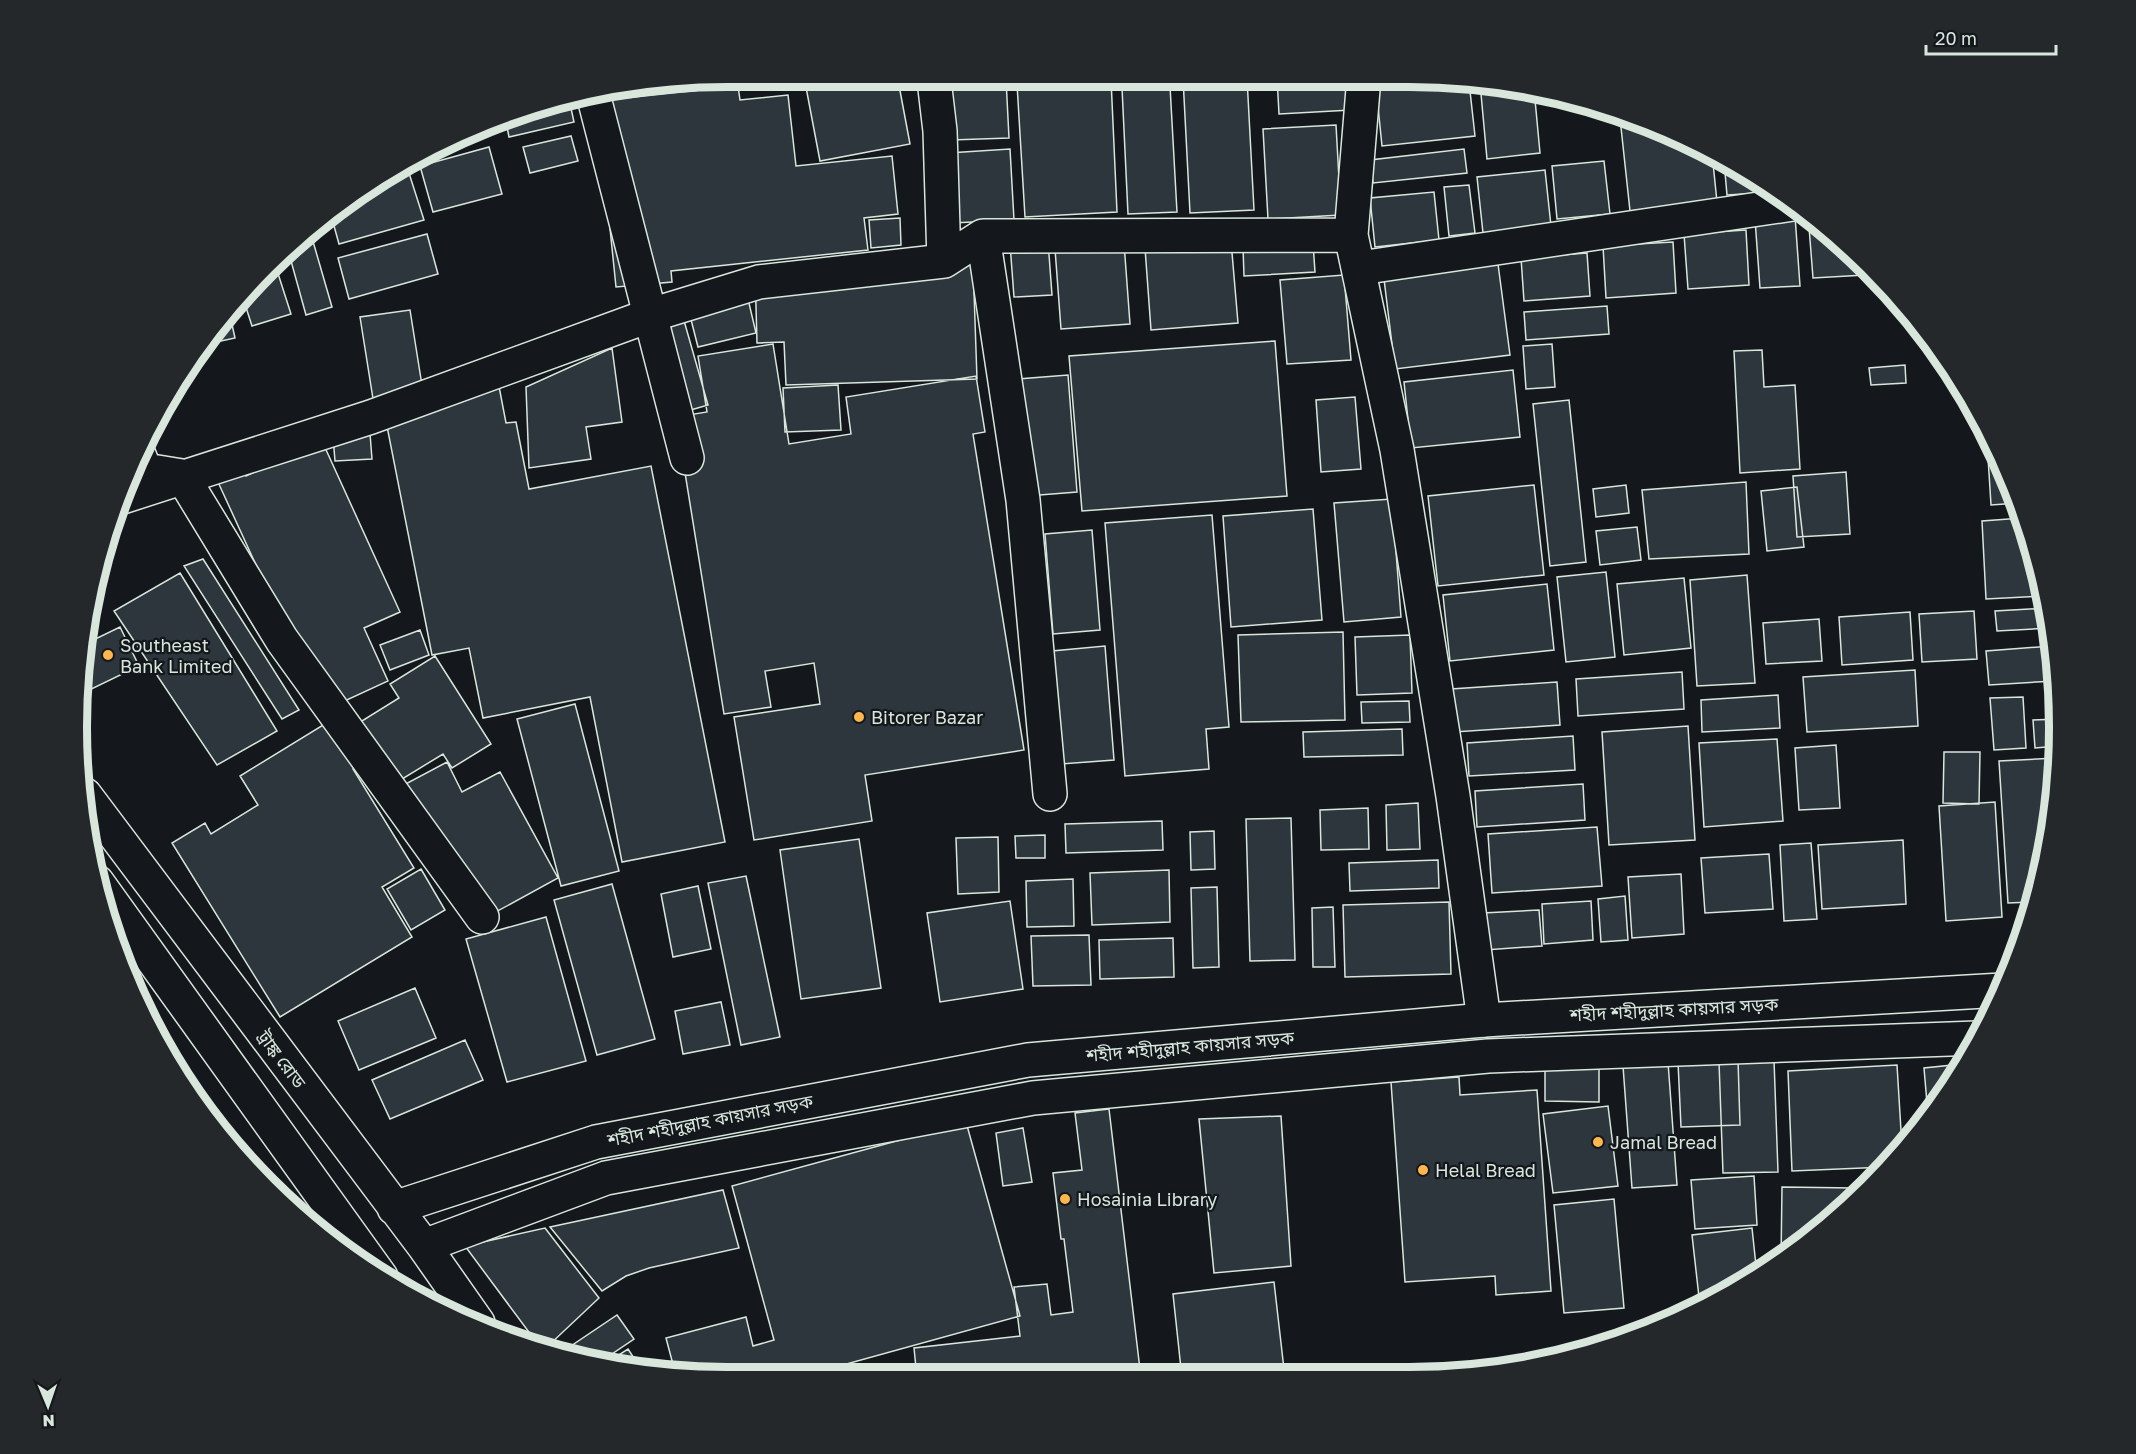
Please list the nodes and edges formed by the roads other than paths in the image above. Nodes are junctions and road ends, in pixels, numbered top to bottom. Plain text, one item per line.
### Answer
1 (935, 87) edge
2 (1363, 87) edge
3 (595, 101) edge
4 (1780, 206) edge
5 (1351, 235) junction
6 (983, 236) junction
7 (944, 261) junction
8 (1360, 268) junction
9 (651, 315) junction
10 (687, 458) dead end
11 (143, 467) edge
12 (182, 476) junction
13 (132, 494) edge
14 (1050, 795) dead end
15 (91, 803) edge
16 (112, 903) edge
17 (482, 917) dead end
18 (1992, 991) edge
19 (1484, 1020) junction
20 (1968, 1038) edge
21 (394, 1208) junction
22 (424, 1246) junction
23 (365, 1255) edge
24 (471, 1313) edge

1 - 7 street
2 - 5 street
3 - 9 street
4 - 8 street
5 - 6 street
5 - 8 street
6 - 7 street
6 - 14 street
7 - 9 street
8 - 19 street
9 - 10 street
9 - 12 street
11 - 12 street
12 - 13 street
12 - 17 street
15 - 21 street, ট্রাঙ্ক রোড
16 - 23 street
18 - 19 street, শহীদ শহীদুল্লাহ কায়সার সড়ক
19 - 21 street, শহীদ শহীদুল্লাহ কায়সার সড়ক
20 - 22 street, শহীদ শহীদুল্লাহ কায়সার সড়ক
21 - 22 street, ট্রাঙ্ক রোড
22 - 24 street, ট্রাঙ্ক রোড

